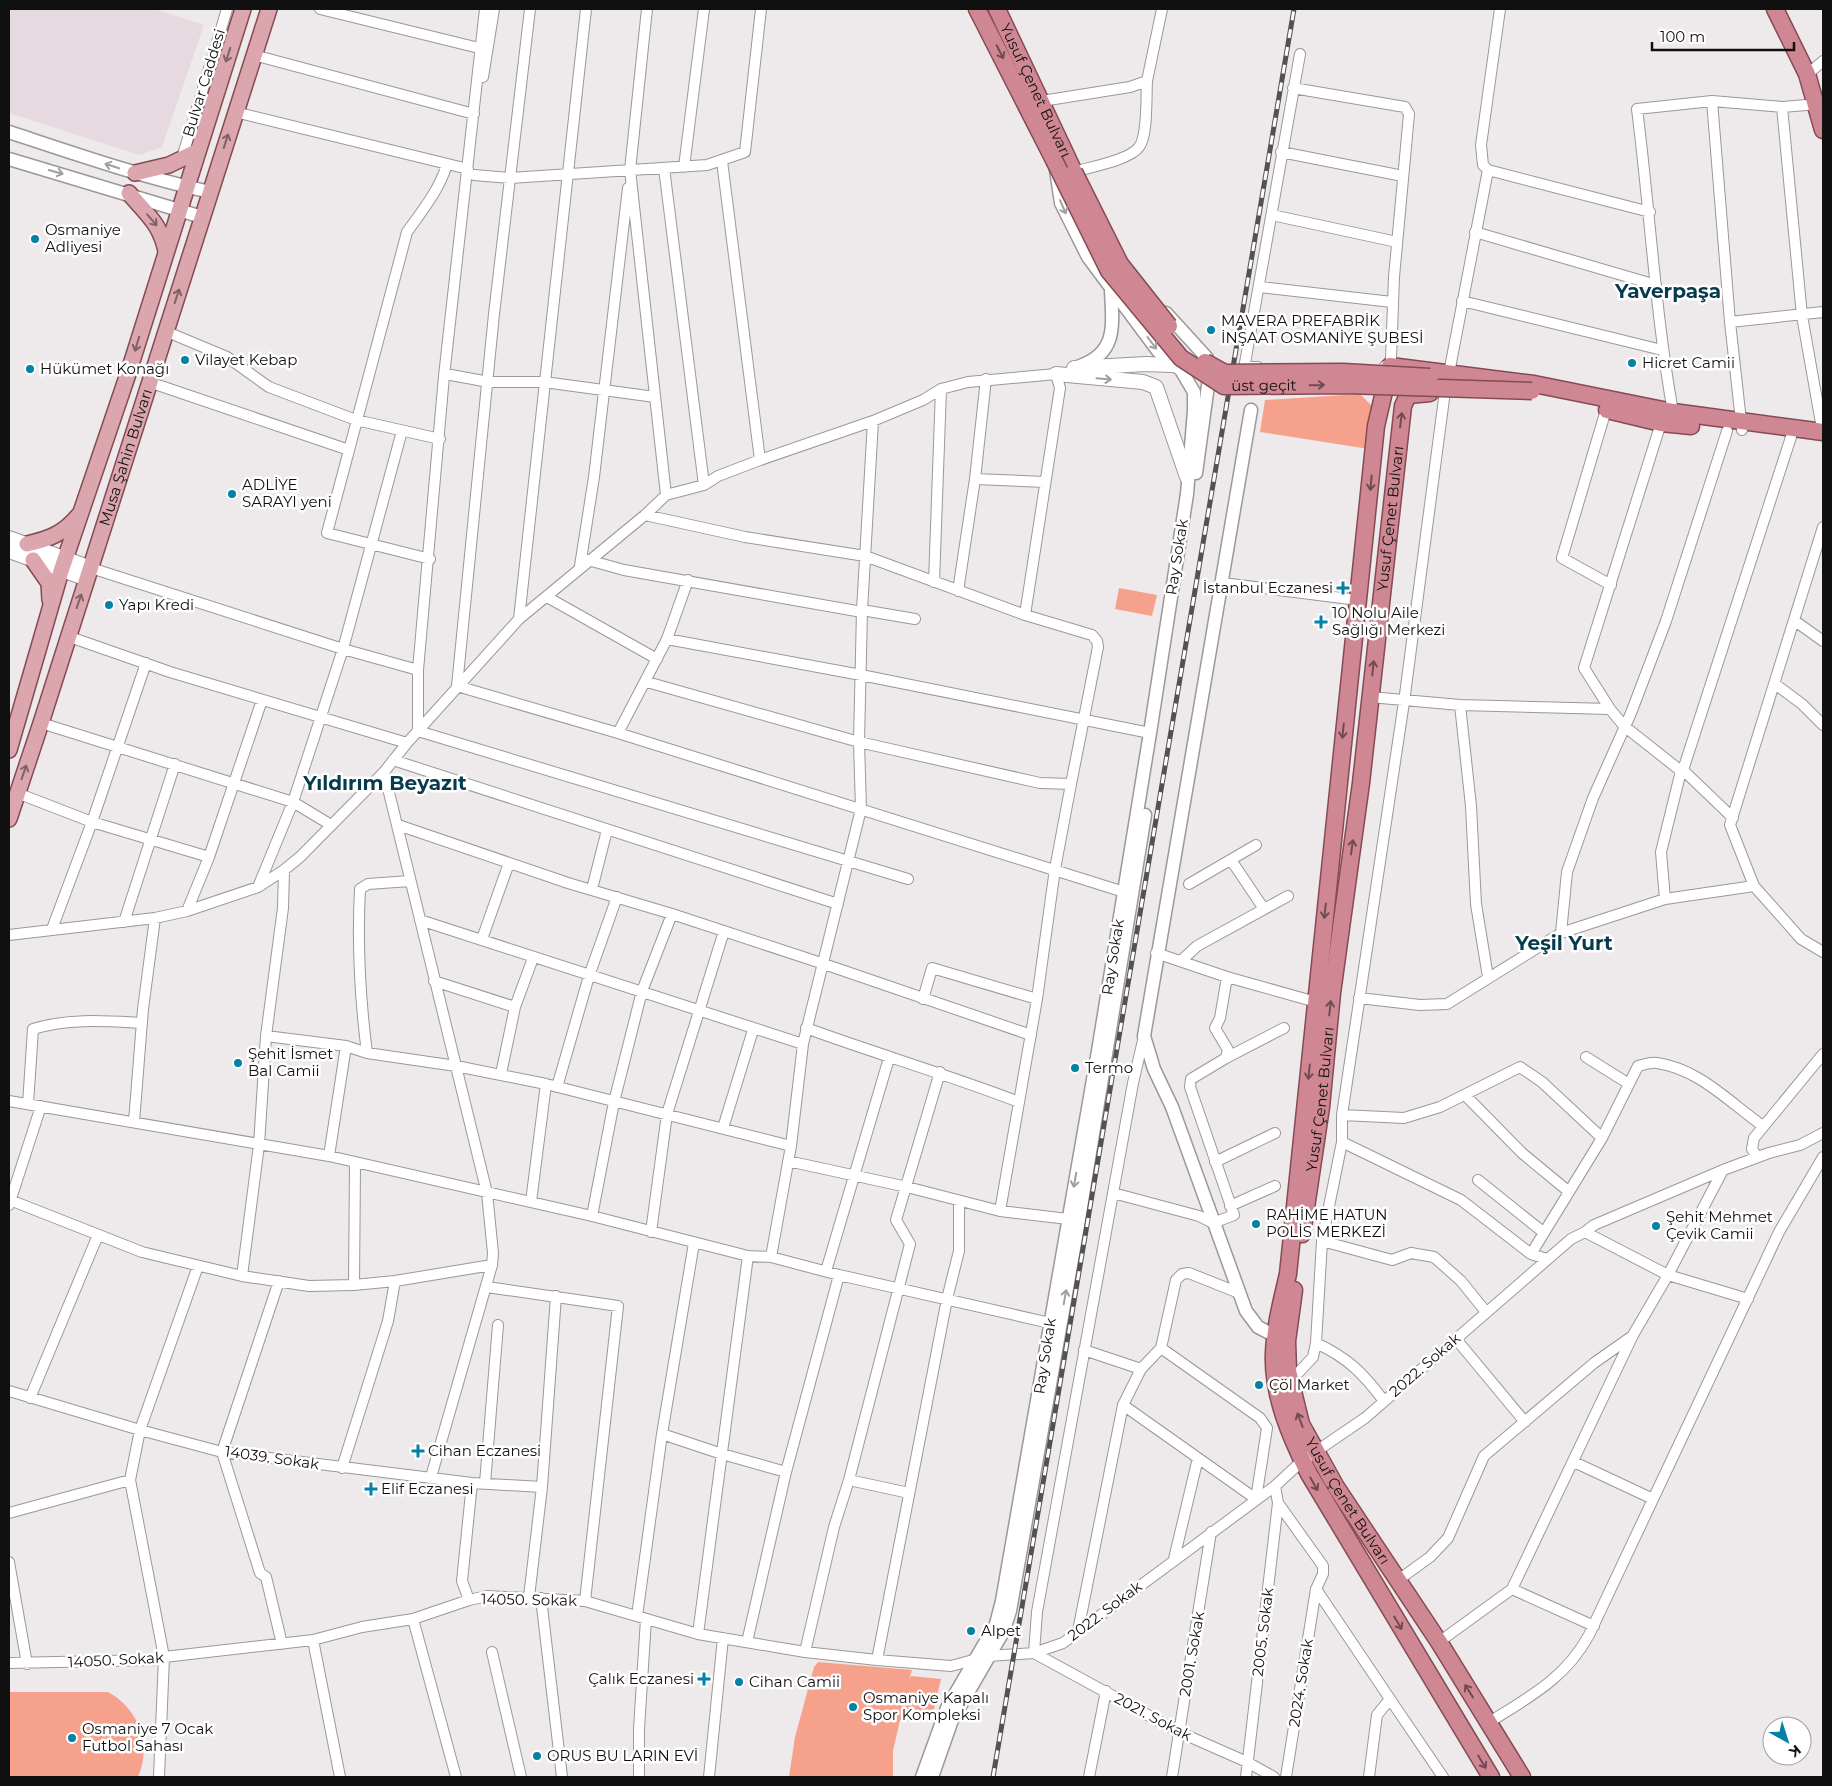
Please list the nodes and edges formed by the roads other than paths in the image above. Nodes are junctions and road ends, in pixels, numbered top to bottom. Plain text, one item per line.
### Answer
1 (227, 9) edge
2 (243, 9) edge
3 (268, 9) edge
4 (320, 9) edge
5 (485, 9) edge
6 (494, 9) edge
7 (530, 9) edge
8 (586, 9) edge
9 (647, 9) edge
10 (704, 9) edge
11 (761, 9) edge
12 (977, 9) edge
13 (997, 9) edge
14 (1162, 9) edge
15 (1500, 9) edge
16 (1777, 9) edge
17 (479, 48) junction
18 (1300, 54) dead end
19 (254, 56) junction
20 (1823, 61) edge
21 (1808, 71) junction
22 (1147, 81) junction
23 (1293, 88) junction
24 (1042, 101) junction
25 (1712, 101) junction
26 (1782, 106) junction
27 (1820, 109) edge
28 (236, 112) junction
29 (474, 114) junction
30 (1823, 130) edge
31 (9, 132) edge
32 (198, 151) junction
33 (1281, 152) junction
34 (182, 158) junction
35 (9, 159) edge
36 (1054, 160) junction
37 (722, 161) junction
38 (447, 164) junction
39 (684, 167) junction
40 (664, 168) junction
41 (630, 170) junction
42 (1488, 170) junction
43 (471, 172) junction
44 (1074, 172) junction
45 (135, 173) junction
46 (567, 174) junction
47 (1403, 176) junction
48 (510, 178) junction
49 (187, 187) junction
50 (210, 192) junction
51 (129, 193) junction
52 (179, 210) junction
53 (1650, 212) junction
54 (1272, 215) junction
55 (202, 217) junction
56 (1475, 232) junction
57 (1397, 242) junction
58 (166, 251) junction
59 (1656, 285) junction
60 (1260, 287) junction
61 (1111, 289) junction
62 (1462, 301) junction
63 (1392, 302) junction
64 (1823, 312) edge
65 (1802, 316) junction
66 (1730, 322) junction
67 (166, 331) junction
68 (1662, 350) junction
69 (1176, 366) junction
70 (1208, 366) junction
71 (1390, 366) junction
72 (1074, 368) junction
73 (1448, 373) junction
74 (1056, 374) junction
75 (451, 375) junction
76 (986, 379) junction
77 (149, 382) junction
78 (489, 382) junction
79 (544, 382) junction
80 (1533, 387) junction
81 (941, 389) junction
82 (1445, 391) junction
83 (604, 392) junction
84 (655, 397) junction
85 (1251, 410) dead end
86 (1606, 410) junction
87 (1667, 418) junction
88 (356, 420) junction
89 (873, 421) junction
90 (1736, 427) junction
91 (402, 430) junction
92 (1823, 433) edge
93 (1792, 437) junction
94 (440, 439) junction
95 (1823, 439) edge
96 (349, 450) junction
97 (760, 460) junction
98 (1187, 477) junction
99 (976, 479) junction
100 (1045, 482) junction
101 (704, 485) junction
102 (666, 495) junction
103 (82, 512) junction
104 (645, 515) junction
105 (1823, 527) edge
106 (9, 538) edge
107 (27, 544) junction
108 (372, 545) junction
109 (9, 551) edge
110 (865, 556) junction
111 (1814, 556) junction
112 (33, 560) junction
113 (430, 560) junction
114 (584, 563) junction
115 (1823, 563) edge
116 (64, 565) junction
117 (89, 574) junction
118 (688, 580) junction
119 (934, 582) junction
120 (1223, 583) junction
121 (1611, 585) junction
122 (958, 591) junction
123 (547, 596) junction
124 (1358, 600) junction
125 (862, 611) junction
126 (1025, 614) junction
127 (519, 619) junction
128 (915, 619) dead end
129 (1795, 621) junction
130 (67, 636) junction
131 (667, 639) junction
132 (1823, 641) edge
133 (343, 649) junction
134 (657, 659) junction
135 (146, 663) junction
136 (418, 670) junction
137 (861, 675) junction
138 (647, 682) junction
139 (1775, 684) junction
140 (457, 686) junction
141 (1370, 697) junction
142 (262, 700) junction
143 (1404, 702) junction
144 (1460, 705) junction
145 (1610, 709) junction
146 (321, 717) junction
147 (1084, 721) junction
148 (42, 723) junction
149 (1823, 725) edge
150 (1624, 726) junction
151 (419, 729) junction
152 (12, 731) edge
153 (618, 733) junction
154 (1150, 733) junction
155 (407, 742) junction
156 (859, 742) junction
157 (117, 746) junction
158 (9, 750) edge
159 (393, 760) junction
160 (174, 764) junction
161 (1682, 771) junction
162 (384, 772) junction
163 (1071, 784) junction
164 (234, 785) junction
165 (17, 793) junction
166 (293, 802) junction
167 (862, 809) junction
168 (1733, 818) junction
169 (9, 819) edge
170 (92, 822) junction
171 (331, 825) junction
172 (398, 825) junction
173 (607, 830) junction
174 (150, 838) junction
175 (1256, 846) dead end
176 (209, 857) junction
177 (1231, 860) junction
178 (850, 862) junction
179 (508, 863) junction
180 (1055, 869) junction
181 (284, 870) junction
182 (908, 879) dead end
183 (410, 881) junction
184 (1189, 884) dead end
185 (1754, 886) junction
186 (258, 887) junction
187 (592, 889) junction
188 (1124, 892) junction
189 (1288, 896) dead end
190 (616, 897) junction
191 (1665, 899) junction
192 (838, 904) junction
193 (1264, 909) junction
194 (187, 911) junction
195 (672, 914) junction
196 (155, 918) junction
197 (420, 920) junction
198 (124, 922) junction
199 (52, 929) junction
200 (724, 931) junction
201 (1560, 933) junction
202 (9, 935) edge
203 (482, 939) junction
204 (1823, 952) edge
205 (1156, 953) junction
206 (533, 958) junction
207 (1182, 960) junction
208 (824, 964) junction
209 (589, 976) junction
210 (1227, 976) junction
211 (1488, 977) junction
212 (434, 981) junction
213 (642, 991) junction
214 (1359, 998) junction
215 (924, 999) junction
216 (1038, 999) junction
217 (1316, 1002) junction
218 (515, 1007) junction
219 (699, 1012) junction
220 (141, 1023) junction
221 (806, 1028) junction
222 (1284, 1028) dead end
223 (753, 1030) junction
224 (1030, 1035) junction
225 (266, 1036) junction
226 (1144, 1036) junction
227 (803, 1044) junction
228 (346, 1046) junction
229 (367, 1053) junction
230 (1823, 1054) edge
231 (1586, 1057) dead end
232 (889, 1058) junction
233 (1226, 1058) junction
234 (456, 1066) junction
235 (940, 1072) junction
236 (501, 1074) junction
237 (546, 1084) junction
238 (1629, 1084) junction
239 (557, 1087) junction
240 (1464, 1095) junction
241 (9, 1101) edge
242 (614, 1102) junction
243 (1019, 1102) junction
244 (28, 1104) junction
245 (40, 1106) junction
246 (667, 1114) junction
247 (1342, 1115) junction
248 (134, 1122) junction
249 (1762, 1126) junction
250 (723, 1128) junction
251 (1823, 1132) edge
252 (1275, 1133) dead end
253 (1602, 1138) junction
254 (1342, 1142) junction
255 (259, 1145) junction
256 (791, 1146) junction
257 (329, 1156) junction
258 (1757, 1157) junction
259 (1823, 1157) edge
260 (788, 1161) junction
261 (1215, 1162) junction
262 (355, 1164) junction
263 (1723, 1170) junction
264 (854, 1176) junction
265 (1478, 1180) dead end
266 (1275, 1186) dead end
267 (907, 1187) junction
268 (1568, 1191) junction
269 (488, 1193) junction
270 (1113, 1194) junction
271 (958, 1201) junction
272 (10, 1202) edge
273 (531, 1202) junction
274 (1230, 1206) junction
275 (1000, 1211) junction
276 (592, 1216) junction
277 (1068, 1219) junction
278 (1213, 1223) junction
279 (651, 1232) junction
280 (1543, 1232) junction
281 (1585, 1232) junction
282 (98, 1235) junction
283 (1322, 1241) junction
284 (694, 1242) junction
285 (1530, 1254) junction
286 (748, 1256) junction
287 (771, 1257) junction
288 (1547, 1259) junction
289 (492, 1265) junction
290 (198, 1266) junction
291 (826, 1271) junction
292 (1668, 1274) junction
293 (839, 1275) junction
294 (242, 1276) junction
295 (279, 1281) junction
296 (395, 1281) junction
297 (354, 1285) junction
298 (487, 1287) junction
299 (898, 1287) junction
300 (1239, 1292) junction
301 (556, 1296) junction
302 (947, 1299) junction
303 (1748, 1299) junction
304 (1486, 1312) junction
305 (1050, 1322) junction
306 (498, 1325) dead end
307 (1633, 1335) junction
308 (1456, 1338) junction
309 (1281, 1339) junction
310 (1316, 1342) junction
311 (1161, 1348) junction
312 (1084, 1350) junction
313 (1142, 1369) junction
314 (1299, 1372) dead end
315 (9, 1391) edge
316 (30, 1398) junction
317 (1384, 1401) junction
318 (1123, 1405) junction
319 (1524, 1422) junction
320 (140, 1430) junction
321 (662, 1434) junction
322 (222, 1452) junction
323 (722, 1454) junction
324 (1309, 1457) junction
325 (1198, 1458) junction
326 (1574, 1462) junction
327 (342, 1468) junction
328 (786, 1472) junction
329 (431, 1477) junction
330 (130, 1480) junction
331 (849, 1480) junction
332 (472, 1483) junction
333 (485, 1483) junction
334 (1274, 1486) junction
335 (542, 1487) junction
336 (909, 1493) junction
337 (1256, 1499) junction
338 (1653, 1499) junction
339 (1278, 1503) junction
340 (9, 1512) edge
341 (1211, 1532) junction
342 (1174, 1559) junction
343 (9, 1562) edge
344 (1397, 1581) junction
345 (1316, 1589) junction
346 (1512, 1589) junction
347 (529, 1597) junction
348 (541, 1598) junction
349 (469, 1600) junction
350 (585, 1602) junction
351 (642, 1617) junction
352 (413, 1619) junction
353 (1594, 1626) junction
354 (1078, 1631) junction
355 (698, 1634) junction
356 (723, 1638) junction
357 (313, 1640) junction
358 (747, 1642) junction
359 (1439, 1642) junction
360 (282, 1644) junction
361 (492, 1652) dead end
362 (805, 1652) junction
363 (1034, 1653) junction
364 (164, 1657) junction
365 (982, 1658) junction
366 (877, 1660) junction
367 (9, 1663) edge
368 (27, 1664) junction
369 (1106, 1691) junction
370 (1390, 1699) junction
371 (1488, 1722) junction
372 (1179, 1732) junction
373 (1247, 1762) junction
374 (159, 1777) edge
375 (340, 1777) edge
376 (456, 1777) edge
377 (521, 1777) edge
378 (562, 1777) edge
379 (639, 1777) edge
380 (709, 1777) edge
381 (922, 1777) edge
382 (932, 1777) edge
383 (1089, 1777) edge
384 (1172, 1777) edge
385 (1246, 1777) edge
386 (1274, 1777) edge
387 (1286, 1777) edge
388 (1369, 1777) edge
389 (1443, 1777) edge
390 (1491, 1777) edge
391 (1522, 1777) edge

1 - 34 street, Bulvar Caddesi
2 -> 32 main road, Musa Şahin Bulvarı
3 - 19 main road, Musa Şahin Bulvarı
4 - 17 street
5 - 17 street
6 - 43 street
7 - 48 street
8 - 46 street
9 - 41 street
10 - 39 street
11 - 37 street
12 -> 36 highway, Yusuf Çenet Bulvarı
13 - 24 highway, Yusuf Çenet Bulvarı
14 - 22 street
15 - 42 street
16 - 21 highway
16 - 27 highway
17 - 29 street
18 - 23 street
19 - 28 main road, Musa Şahin Bulvarı
19 - 29 street
20 - 21 street
21 - 27 highway
22 - 24 street
22 - 44 street
23 - 33 street
23 - 47 street
24 - 44 highway, Yusuf Çenet Bulvarı
25 - 26 street
25 - 53 street
25 - 66 street
26 - 27 street
26 - 65 street
27 - 30 highway
28 - 38 street
50 -> 28 main road, Musa Şahin Bulvarı
29 - 43 street
45 -> 31 street
32 - 34 main road
32 - 49 main road, Musa Şahin Bulvarı
33 - 47 street
33 - 54 street
34 - 45 main road
35 -> 51 street
36 -> 61 street, Ray Sokak
36 -> 80 highway, üst geçit, bridge
37 - 39 street
37 - 97 street
38 - 43 street
38 - 88 street
39 - 40 street
40 - 41 street
40 - 101 street
41 - 46 street
41 - 83 street
41 - 84 street
42 - 53 street
42 - 56 street
43 - 48 street
43 - 75 street
43 - 94 street
44 - 70 street
44 - 80 highway, Yusuf Çenet Bulvarı, bridge
45 - 49 street
46 - 48 street
46 - 79 street
47 - 57 street
48 - 78 street
49 - 50 street
49 - 52 main road, Musa Şahin Bulvarı
50 - 55 main road, Musa Şahin Bulvarı
51 - 52 street
51 -> 58 main road
52 - 55 street
52 - 58 main road, Musa Şahin Bulvarı
53 - 59 street
54 - 57 street
54 - 60 street
67 -> 55 main road, Musa Şahin Bulvarı
56 - 59 street
56 - 62 street
57 - 63 street
58 -> 103 main road, Musa Şahin Bulvarı
59 - 68 street
60 - 63 street
60 - 71 street
61 -> 69 street, Ray Sokak
61 - 72 street
62 - 68 street
62 - 73 street
63 - 71 street
64 - 65 street
65 - 66 street
65 - 92 street
66 - 90 street
67 - 77 main road, Musa Şahin Bulvarı
67 - 88 street
68 - 87 street
69 - 70 main road
69 - 72 main road
69 - 98 street, Ray Sokak
365 -> 70 street
71 - 73 highway
71 -> 124 highway, Yusuf Çenet Bulvarı
72 - 74 street
73 - 80 highway
74 - 76 street
74 -> 98 main road
74 - 100 street
75 - 78 street
75 - 151 street
76 - 81 street
76 - 99 street
77 - 96 street
77 - 117 main road, Musa Şahin Bulvarı
78 - 79 street
78 - 140 street
79 - 83 street
79 - 127 street
80 - 82 highway
80 - 86 highway
80 - 87 highway
81 - 89 street
81 - 119 street
141 -> 82 highway, Yusuf Çenet Bulvarı
82 - 143 street
83 - 84 street
83 - 114 street
84 - 102 street
85 - 120 street
86 - 87 highway
86 - 121 street
87 - 90 highway
87 - 121 street
88 - 91 street
88 - 96 street
89 - 97 street
89 - 110 street
90 - 92 highway
90 - 93 highway
90 - 150 street
91 - 94 street
91 - 108 street
93 - 95 highway
93 - 161 street
94 - 113 street
96 - 108 street
97 - 101 street
98 - 154 street, Ray Sokak
99 - 100 street
99 - 122 street
100 - 126 street
101 - 102 street
102 - 104 street
103 - 107 main road
103 - 116 main road, Musa Şahin Bulvarı
104 - 110 street
104 - 114 street
105 - 111 street
106 - 107 main road
107 - 116 main road
108 - 113 street
108 - 133 street
109 - 112 main road
110 - 119 street
110 - 125 street
111 - 115 street
111 - 129 street
112 - 116 main road
112 - 152 main road
113 - 136 street
114 - 118 street
114 - 123 street
116 - 117 main road
116 - 152 main road, Musa Şahin Bulvarı
130 -> 117 main road, Musa Şahin Bulvarı
117 - 133 street
118 - 125 street
118 - 131 street
119 - 122 street
120 - 124 street
120 - 205 street
121 - 145 street
122 - 126 street
123 - 127 street
123 - 134 street
124 -> 217 highway, Yusuf Çenet Bulvarı
125 - 128 street
125 - 137 street
126 - 147 street
127 - 140 street
129 - 132 street
129 - 139 street
130 - 135 street
130 - 148 main road, Musa Şahin Bulvarı
131 - 134 street
131 - 137 street
133 - 136 street
133 - 146 street
134 - 138 street
135 - 142 street
135 - 157 street
136 - 151 street
137 - 147 street
137 - 156 street
138 - 153 street
138 - 156 street
139 - 149 street
139 - 168 street
140 - 151 street
140 - 153 street
141 - 143 street
309 -> 141 highway, Yusuf Çenet Bulvarı
142 - 146 street
142 - 164 street
143 - 144 street
143 - 214 street
144 - 145 street
144 - 211 street
145 - 150 street
146 - 155 street
146 - 166 street
147 - 154 street
147 - 163 street
148 - 157 street
165 -> 148 main road, Musa Şahin Bulvarı
150 - 161 street
150 - 201 street
151 - 155 street
151 - 178 street
152 - 158 main road, Musa Şahin Bulvarı
153 - 167 street
154 - 188 street, Ray Sokak
155 - 159 street
156 - 163 street
156 - 167 street
157 - 160 street
157 - 170 street
159 - 162 street
159 - 173 street
160 - 164 street
160 - 174 street
161 - 168 street
161 - 191 street
162 - 171 street
162 - 172 street
163 - 180 street
164 - 166 street
164 - 176 street
165 - 169 main road, Musa Şahin Bulvarı
165 - 170 street
166 - 171 street
166 - 186 street
167 - 178 street
167 - 180 street
168 - 185 street
170 - 174 street
170 - 199 street
171 - 181 street
172 - 179 street
172 - 183 street
173 - 187 street
173 - 192 street
174 - 176 street
174 - 198 street
175 - 177 street
176 - 194 street
177 - 184 street
177 - 193 street
178 - 182 street
178 - 192 street
179 - 187 street
179 - 203 street
180 - 188 street
180 - 216 street
181 - 186 street
181 - 225 street
183 - 197 street
183 - 229 street
185 - 191 street
185 - 204 street
186 - 194 street
187 - 190 street
188 -> 277 street, Ray Sokak
189 - 193 street
190 - 195 street
190 - 209 street
191 - 201 street
192 - 208 street
193 - 207 street
194 - 196 street
195 - 200 street
195 - 213 street
196 - 198 street
196 - 220 street
197 - 203 street
197 - 212 street
198 - 199 street
199 - 202 street
200 - 208 street
200 - 219 street
201 - 211 street
203 - 206 street
205 - 207 street
205 - 226 street
206 - 209 street
206 - 218 street
207 - 210 street
208 - 215 street
208 - 221 street
209 - 213 street
209 - 239 street
210 - 217 street
210 - 233 street
211 - 214 street
212 - 218 street
212 - 234 street
213 - 219 street
213 - 242 street
214 - 247 street
215 - 216 street
215 - 224 street
216 - 224 street
217 -> 309 highway, Yusuf Çenet Bulvarı
218 - 236 street
219 - 223 street
219 - 246 street
220 - 244 street
220 - 248 street
221 - 227 street
221 - 232 street
222 - 233 street
223 - 227 street
223 - 250 street
224 - 243 street
225 - 228 street
225 - 255 street
226 - 270 street
226 - 278 street
227 - 256 street
228 - 229 street
228 - 257 street
229 - 234 street
230 - 249 street
231 - 238 street
232 - 235 street
232 - 264 street
233 - 261 street
234 - 236 street
234 - 269 street
235 - 243 street
235 - 267 street
236 - 237 street
237 - 239 street
237 - 273 street
238 - 249 street
238 - 253 street
239 - 242 street
240 - 247 street
240 - 253 street
240 - 268 street
241 - 244 street
242 - 246 street
242 - 276 street
243 - 275 street
244 - 245 street
245 - 248 street
245 - 272 street
246 - 250 street
246 - 279 street
247 - 254 street
248 - 255 street
249 - 258 street
250 - 256 street
251 - 258 street, 2022. Sokak
252 - 261 street
253 - 268 street
254 - 283 street
254 - 285 street
255 - 257 street
255 - 294 street
256 - 260 street
257 - 262 street
258 - 263 street, 2022. Sokak
259 - 303 street
260 - 264 street
260 - 287 street
261 - 274 street
262 - 269 street
262 - 297 street
263 - 281 street, 2022. Sokak
263 - 292 street
264 - 267 street
264 - 291 street
265 - 280 street
266 - 274 street
267 - 271 street
267 - 299 street
268 - 280 street
269 - 273 street
269 - 289 street
270 - 278 street
270 - 312 street
271 - 275 street
271 - 302 street
272 - 282 street
273 - 276 street
274 - 278 street
275 - 277 street
276 - 279 street
277 - 305 street, Ray Sokak
278 - 300 street
279 - 284 street
280 - 285 street
281 - 288 street, 2022. Sokak
281 - 292 street
282 - 290 street
282 - 316 street
283 - 304 street
283 - 310 street
284 - 286 street
284 - 321 street
285 - 288 street
286 - 287 street
286 - 323 street
287 - 291 street
288 - 304 street, 2022. Sokak
289 - 296 street
289 - 298 street
290 - 294 street
290 - 320 street
291 - 293 street
292 - 303 street
292 - 307 street
293 - 299 street
293 - 328 street
294 - 295 street
295 - 297 street
295 - 322 street
296 - 297 street
296 - 327 street
298 - 301 street
298 - 329 street
299 - 302 street
299 - 331 street
300 - 309 street
300 - 311 street
301 - 335 street
301 - 350 street
302 - 305 street
302 - 336 street
303 - 338 street
304 - 308 street, 2022. Sokak
305 - 365 street, Ray Sokak
306 - 333 street
307 - 319 street
307 - 326 street
308 - 317 street, 2022. Sokak
308 - 319 street
309 - 324 highway, Yusuf Çenet Bulvarı
310 - 314 street
310 - 317 street
311 - 313 street
311 - 337 street
312 - 313 street
312 - 363 street
313 - 318 street
315 - 316 street, 14039. Sokak
316 - 320 street, 14039. Sokak
317 - 324 street, 2022. Sokak
318 - 325 street
318 - 354 street
319 - 344 street
320 - 322 street, 14039. Sokak
320 - 330 street
321 - 323 street
321 - 351 street
322 - 327 street, 14039. Sokak
322 - 360 street
323 - 328 street
323 - 355 street
324 - 334 street, 2022. Sokak
324 - 344 highway, Yusuf Çenet Bulvarı
324 -> 390 highway, Yusuf Çenet Bulvarı
325 - 337 street
325 - 342 street
326 - 338 street
326 - 346 street
327 - 329 street, 14039. Sokak
328 - 358 street
329 - 332 street, 14039. Sokak
330 - 340 street
330 - 364 street
331 - 336 street
331 - 362 street
332 - 333 street, 14039. Sokak
332 - 349 street
333 - 335 street, 14039. Sokak
334 - 337 street, 2022. Sokak
334 - 339 street, 2005. Sokak
335 - 347 street
336 - 366 street
337 - 341 street, 2022. Sokak
338 - 353 street
339 - 345 street, 2024. Sokak
339 - 373 street, 2005. Sokak
341 - 342 street, 2022. Sokak
341 - 372 street, 2001. Sokak
342 - 354 street, 2022. Sokak
343 - 368 street
344 - 359 highway, Yusuf Çenet Bulvarı
345 - 370 street
345 - 387 street, 2024. Sokak
346 - 353 street
346 - 359 street
347 - 348 street, 14050. Sokak
347 - 349 street, 14050. Sokak
348 - 350 street, 14050. Sokak
348 - 378 street
349 - 352 street, 14050. Sokak
350 - 351 street, 14050. Sokak
351 - 355 street, 14050. Sokak
351 - 379 street
352 - 357 street, 14050. Sokak
352 - 376 street
353 - 371 street
354 - 363 street, 2022. Sokak
355 - 356 street, 14050. Sokak
356 - 358 street, 14050. Sokak
356 - 380 street
357 - 360 street, 14050. Sokak
357 - 375 street
358 - 362 street, 14050. Sokak
371 -> 359 highway, Yusuf Çenet Bulvarı
360 - 364 street, 14050. Sokak
361 - 377 street
362 - 366 street, 14050. Sokak
363 - 365 street, 14050. Sokak
363 - 369 street, 2021. Sokak
364 - 368 street, 14050. Sokak
364 - 374 street
365 - 366 street, 14050. Sokak
365 - 381 street, Ray Sokak
365 - 382 street
367 - 368 street, 14050. Sokak
369 - 372 street, 2021. Sokak
369 - 383 street
370 - 388 street
370 - 389 street
371 - 391 highway, Yusuf Çenet Bulvarı
372 - 373 street, 2021. Sokak
372 - 384 street, 2001. Sokak
373 - 385 street, 2005. Sokak
373 - 386 street, 2021. Sokak

